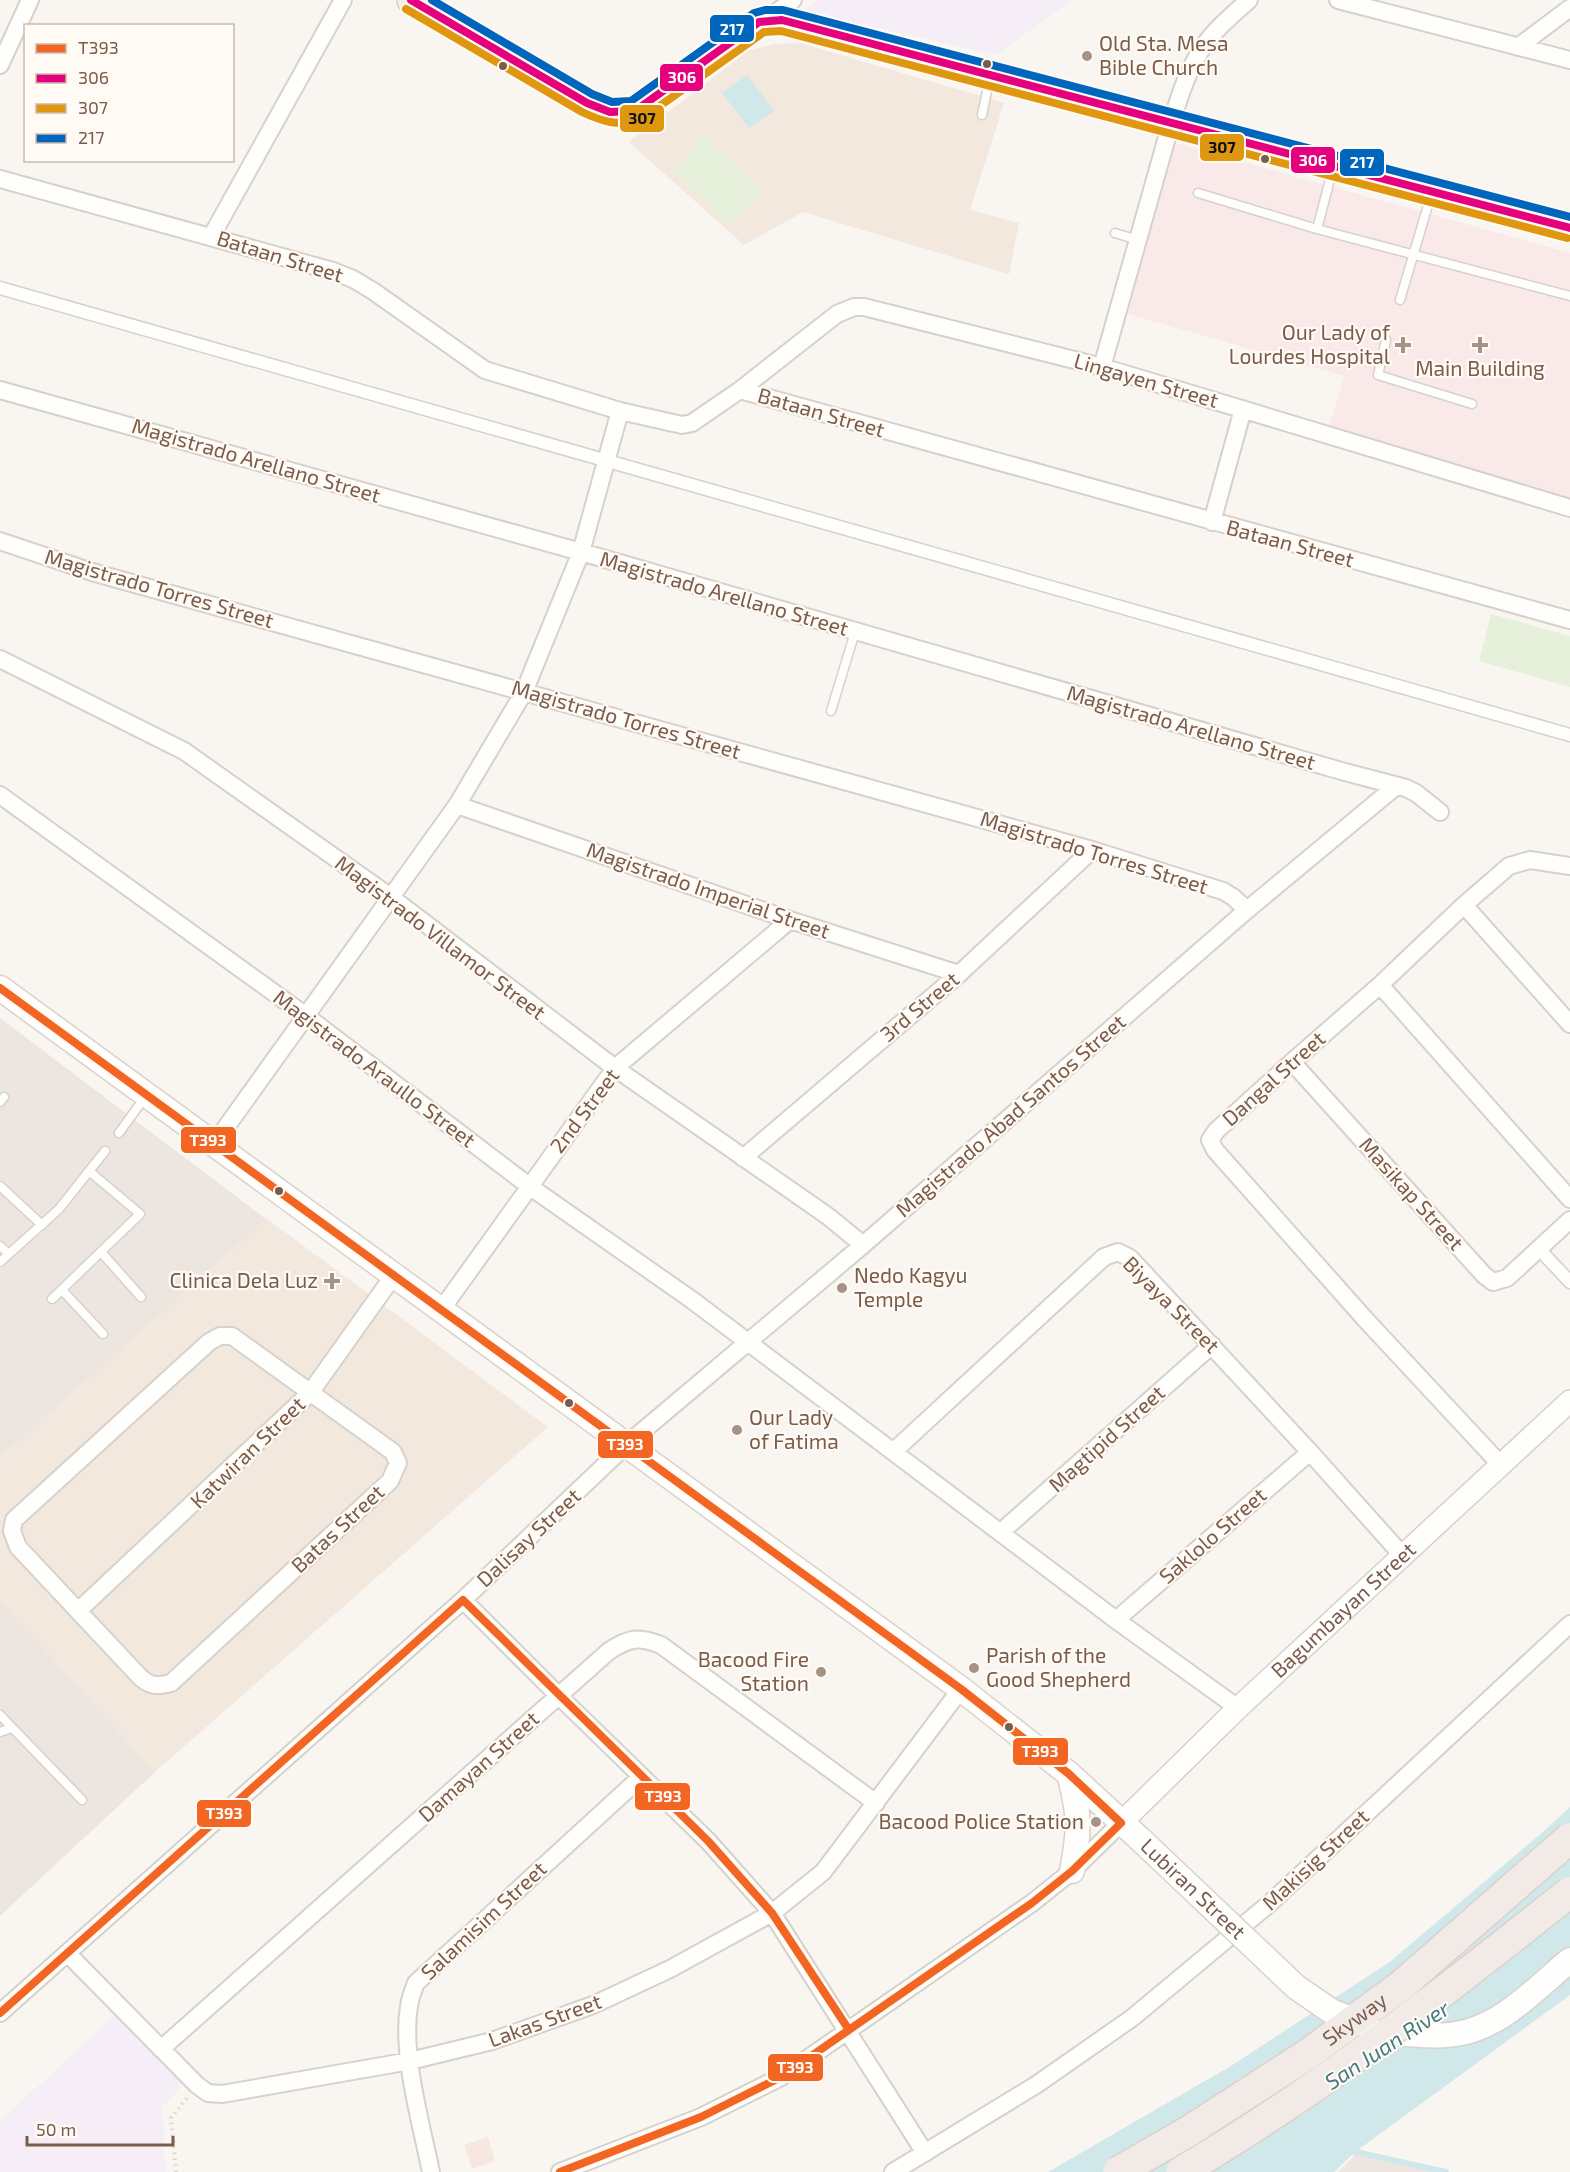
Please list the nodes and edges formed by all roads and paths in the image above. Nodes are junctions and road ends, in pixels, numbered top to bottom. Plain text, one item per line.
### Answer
1 (30, 0) edge
2 (344, 0) edge
3 (411, 0) edge
4 (793, 0) edge
5 (1249, 0) edge
6 (1338, 0) edge
7 (1570, 8) edge
8 (766, 20) junction
9 (1518, 47) junction
10 (1570, 60) edge
11 (0, 65) edge
12 (990, 76) junction
13 (982, 115) dead end
14 (1171, 123) junction
15 (1333, 166) junction
16 (0, 179) edge
17 (1432, 192) junction
18 (1198, 193) dead end
19 (1317, 228) junction
20 (1570, 228) edge
21 (1115, 233) dead end
22 (211, 237) junction
23 (1138, 240) junction
24 (1413, 254) junction
25 (0, 288) edge
26 (1570, 296) edge
27 (1400, 300) dead end
28 (1386, 340) dead end
29 (1102, 367) junction
30 (0, 390) edge
31 (740, 390) junction
32 (1472, 404) dead end
33 (1243, 409) junction
34 (620, 411) junction
35 (606, 462) junction
36 (1570, 508) edge
37 (1212, 522) junction
38 (0, 540) edge
39 (580, 552) junction
40 (1570, 620) edge
41 (855, 632) junction
42 (0, 659) edge
43 (524, 692) junction
44 (831, 711) dead end
45 (1570, 735) edge
46 (1395, 787) junction
47 (0, 795) edge
48 (457, 805) junction
49 (1440, 812) dead end
50 (1092, 850) junction
51 (1570, 866) edge
52 (392, 898) junction
53 (1464, 905) junction
54 (1247, 910) junction
55 (790, 920) junction
56 (959, 975) junction
57 (1380, 985) junction
58 (0, 988) edge
59 (306, 1016) junction
60 (1570, 1024) edge
61 (1292, 1062) junction
62 (615, 1068) junction
63 (147, 1095) junction
64 (119, 1133) dead end
65 (214, 1144) junction
66 (105, 1151) dead end
67 (743, 1158) junction
68 (89, 1172) junction
69 (0, 1186) edge
70 (529, 1186) junction
71 (1570, 1199) edge
72 (1570, 1220) edge
73 (42, 1225) junction
74 (863, 1245) junction
75 (0, 1246) edge
76 (1539, 1249) junction
77 (100, 1252) junction
78 (9, 1254) junction
79 (0, 1263) edge
80 (394, 1275) junction
81 (1570, 1282) edge
82 (62, 1290) junction
83 (141, 1297) dead end
84 (52, 1299) dead end
85 (441, 1310) junction
86 (103, 1334) dead end
87 (748, 1342) junction
88 (1212, 1345) junction
89 (310, 1393) junction
90 (1570, 1401) edge
91 (626, 1445) junction
92 (894, 1451) junction
93 (1310, 1452) junction
94 (1500, 1464) junction
95 (1001, 1532) junction
96 (1402, 1555) junction
97 (464, 1600) junction
98 (79, 1611) junction
99 (1116, 1620) junction
100 (1570, 1624) edge
101 (961, 1689) junction
102 (559, 1696) junction
103 (1238, 1708) junction
104 (0, 1715) edge
105 (12, 1728) junction
106 (0, 1732) edge
107 (1069, 1774) junction
108 (641, 1777) junction
109 (82, 1800) dead end
110 (876, 1803) junction
111 (1120, 1823) junction
112 (1570, 1838) edge
113 (1072, 1870) junction
114 (1570, 1892) edge
115 (772, 1912) junction
116 (67, 1953) junction
117 (1570, 1960) edge
118 (0, 2013) edge
119 (849, 2030) junction
120 (160, 2049) junction
121 (410, 2061) junction
122 (196, 2085) junction
123 (925, 2154) junction
124 (176, 2172) edge
125 (431, 2172) edge
126 (560, 2172) edge
127 (893, 2172) edge
128 (1118, 2172) edge
129 (1182, 2172) edge

1 - 11 street
2 - 22 street
3 - 8 main road
4 - 8 street
5 - 14 street
6 - 9 street
7 - 9 street
8 - 12 main road
9 - 10 street
12 - 13 lane
12 - 14 main road
14 - 15 main road
14 - 23 street
15 - 17 main road
15 - 19 lane
16 - 22 street, Bataan Street
17 - 20 main road
17 - 24 lane
18 - 19 lane
19 - 24 lane
21 - 23 lane
22 - 34 street, Bataan Street
23 - 29 street
24 - 26 lane
24 - 27 lane
25 - 35 street
28 - 32 lane
29 - 31 street, Lingayen Street
29 - 33 street, Lingayen Street
30 - 39 street, Magistrado Arellano Street
31 - 34 street, Bataan Street
31 - 37 street, Bataan Street
33 - 36 street, Lingayen Street
33 - 37 street
34 - 35 street
35 - 39 street
35 - 45 street
37 - 40 street, Bataan Street
38 - 43 street, Magistrado Torres Street
39 - 41 street, Magistrado Arellano Street
39 - 43 street
41 - 44 lane
41 - 46 street, Magistrado Arellano Street
42 - 52 street, Magistrado Villamor Street
43 - 48 street
43 - 50 street, Magistrado Torres Street
46 - 49 street, Magistrado Arellano Street
46 - 54 street, Magistrado Abad Santos Street
47 - 59 street, Magistrado Araullo Street
48 - 52 street
48 - 55 street, Magistrado Imperial Street
50 - 54 street, Magistrado Torres Street
50 - 56 street, 3rd Street
51 - 53 street, Dangal Street
52 - 59 street
52 - 62 street, Magistrado Villamor Street
53 - 57 street, Dangal Street
53 - 60 street
54 - 74 street, Magistrado Abad Santos Street
55 - 56 street, Magistrado Imperial Street
55 - 62 street, 2nd Street
56 - 67 street, 3rd Street
57 - 61 street, Dangal Street
57 - 71 street
58 - 63 main road, Lubiran Street
59 - 65 street
59 - 70 street, Magistrado Araullo Street
61 - 76 street, Masikap Street
61 - 94 street, Dangal Street
62 - 67 street, Magistrado Villamor Street
62 - 70 street, 2nd Street
63 - 64 lane
63 - 65 main road, Lubiran Street
65 - 80 main road, Lubiran Street
66 - 68 lane
67 - 74 street, Magistrado Villamor Street
68 - 73 lane
68 - 77 lane
69 - 73 lane
70 - 85 street, 2nd Street
70 - 87 street, Magistrado Araullo Street
72 - 76 street, Masikap Street
73 - 78 lane
74 - 87 street, Magistrado Abad Santos Street
75 - 78 lane
76 - 81 street
77 - 82 lane
77 - 83 lane
78 - 79 lane
80 - 85 main road, Lubiran Street
80 - 89 street, Katwiran Street
82 - 84 lane
82 - 86 lane
85 - 91 main road, Lubiran Street
87 - 91 street, Magistrado Abad Santos Street
87 - 92 street
88 - 92 street, Biyaya Street
88 - 93 street, Biyaya Street
88 - 95 street, Magtipid Street
89 - 98 street, Katwiran Street
89 - 98 street, Batas Street
89 - 98 street, Batas Street
90 - 94 street, Bagumbayan Street
91 - 97 street, Dalisay Street
91 - 101 main road, Lubiran Street
92 - 95 street
93 - 96 street, Biyaya Street
93 - 99 street, Saklolo Street
94 - 96 street, Bagumbayan Street
95 - 99 street
96 - 103 street, Bagumbayan Street
97 - 102 street
97 - 116 street, Dalisay Street
99 - 103 street
100 - 123 street, Makisig Street
101 - 107 main road, Lubiran Street
101 - 110 street, Lakas Street
102 - 108 street
102 - 110 street, Damayan Street
102 - 120 street, Damayan Street
103 - 111 street, Bagumbayan Street
104 - 105 lane
105 - 106 lane
105 - 109 lane
107 - 111 main road, Lubiran Street
107 - 113 main road
108 - 115 street
108 - 121 street, Salamisim Street
110 - 115 street, Lakas Street
111 - 113 street
111 - 117 main road, Lubiran Street, bridge
112 - 128 highway, Skyway, bridge
113 - 119 street
114 - 129 highway, Skyway, bridge
115 - 119 street
115 - 121 street, Lakas Street
116 - 118 street, Dalisay Street
116 - 120 street, Lakas Street
119 - 123 street
119 - 126 street
120 - 122 street, Lakas Street
121 - 122 street, Lakas Street
121 - 125 street, Salamisim Street
122 - 124 path
123 - 127 street, Makisig Street

